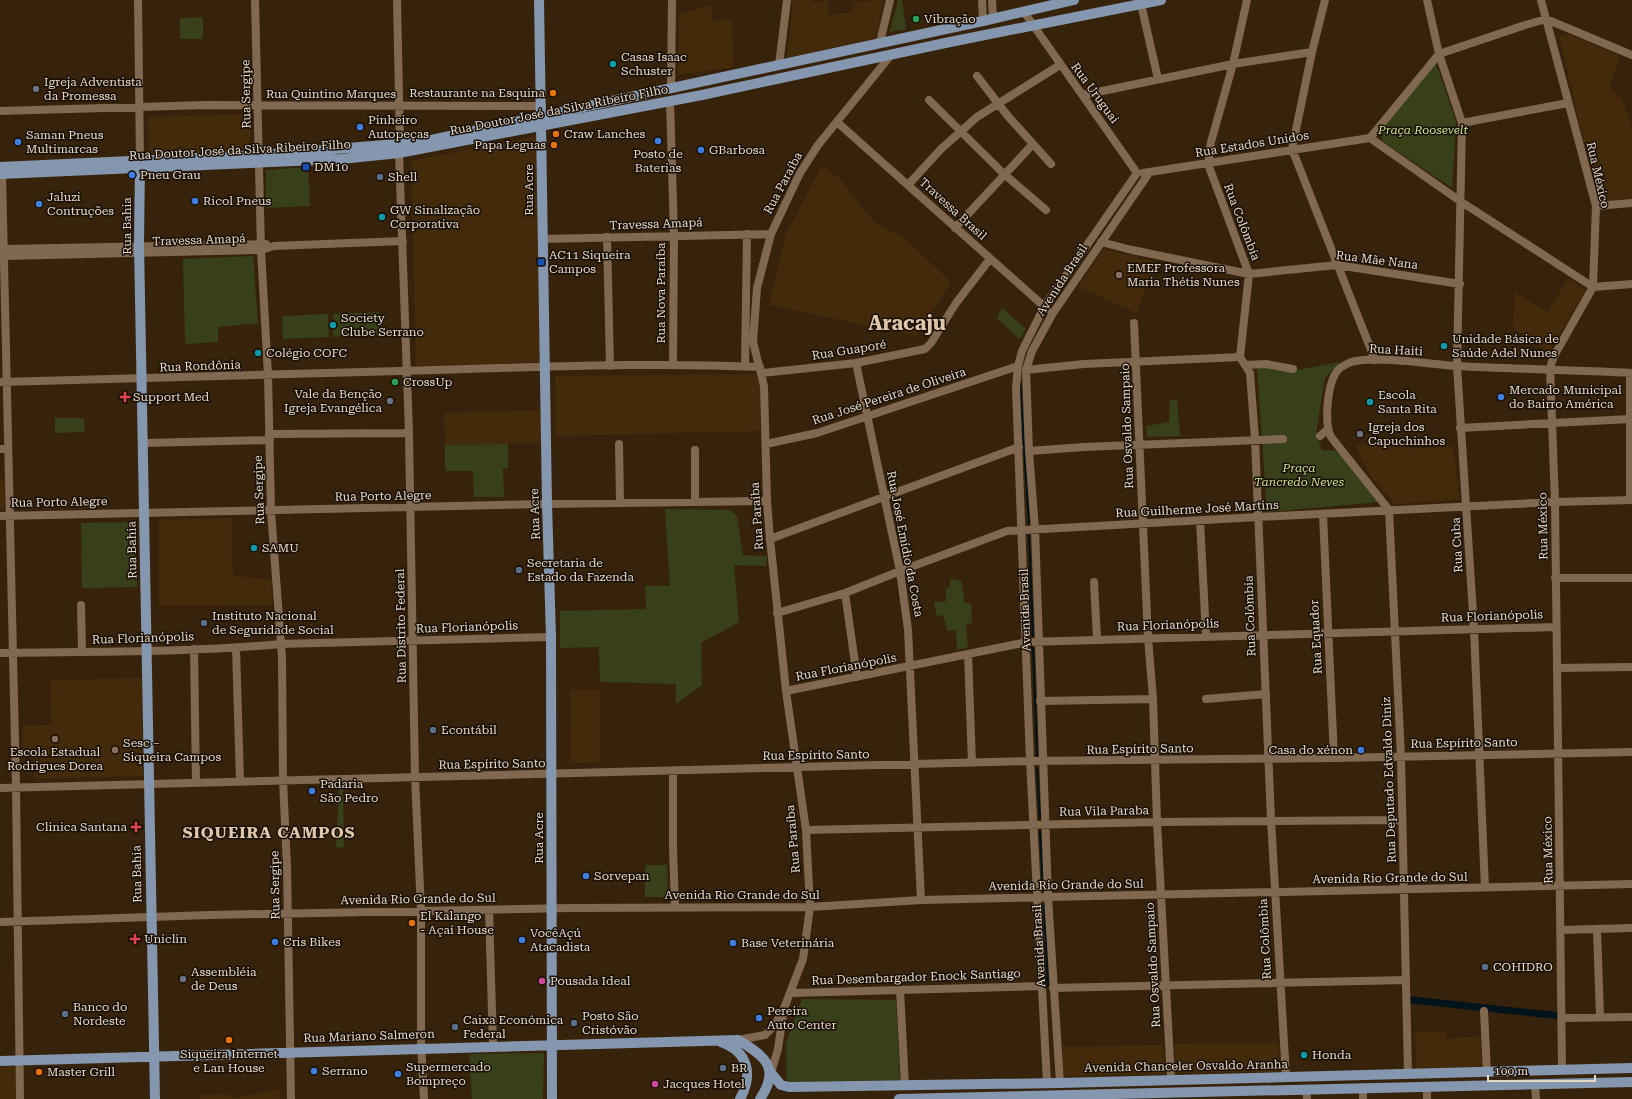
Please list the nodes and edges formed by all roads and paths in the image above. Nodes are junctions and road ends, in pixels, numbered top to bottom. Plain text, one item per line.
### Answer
1 (138, 0) edge
2 (255, 0) edge
3 (397, 0) edge
4 (539, 0) edge
5 (672, 0) edge
6 (787, 0) edge
7 (890, 0) edge
8 (982, 0) edge
9 (992, 0) edge
10 (1074, 0) edge
11 (1161, 0) edge
12 (1247, 0) edge
13 (1325, 0) edge
14 (1427, 0) edge
15 (1541, 0) edge
16 (1140, 2) edge
17 (1024, 12) junction
18 (1546, 19) junction
19 (988, 20) junction
20 (1034, 26) junction
21 (880, 42) junction
22 (1312, 52) junction
23 (1439, 54) junction
24 (891, 55) junction
25 (1632, 55) edge
26 (1232, 64) junction
27 (780, 65) junction
28 (1060, 65) junction
29 (977, 76) dead end
30 (1158, 79) junction
31 (672, 88) junction
32 (1083, 95) junction
33 (929, 100) dead end
34 (670, 101) junction
35 (1568, 103) junction
36 (998, 104) junction
37 (139, 106) junction
38 (258, 106) junction
39 (400, 106) junction
40 (0, 111) edge
41 (542, 111) junction
42 (837, 122) junction
43 (1462, 123) junction
44 (542, 127) junction
45 (959, 131) junction
46 (1370, 138) junction
47 (1032, 145) junction
48 (400, 149) junction
49 (1292, 149) junction
50 (259, 159) junction
51 (140, 164) junction
52 (1051, 164) dead end
53 (1208, 164) junction
54 (1, 172) edge
55 (1137, 173) junction
56 (1149, 173) junction
57 (1004, 174) junction
58 (908, 185) junction
59 (1460, 201) junction
60 (1632, 203) edge
61 (1596, 206) junction
62 (1046, 210) dead end
63 (955, 228) junction
64 (747, 234) junction
65 (771, 234) junction
66 (674, 235) junction
67 (607, 237) junction
68 (542, 238) junction
69 (403, 241) junction
70 (1101, 242) junction
71 (261, 247) junction
72 (140, 250) junction
73 (4, 252) junction
74 (990, 259) junction
75 (1337, 265) junction
76 (1249, 274) junction
77 (1460, 284) junction
78 (1632, 284) edge
79 (1593, 287) junction
80 (1044, 307) junction
81 (1053, 313) junction
82 (1134, 323) dead end
83 (1240, 357) junction
84 (1375, 360) junction
85 (1137, 362) junction
86 (856, 363) junction
87 (673, 365) junction
88 (1245, 365) junction
89 (610, 366) junction
90 (1018, 366) junction
91 (1457, 366) junction
92 (545, 367) junction
93 (745, 367) junction
94 (1550, 368) junction
95 (1293, 369) dead end
96 (761, 370) junction
97 (1026, 370) junction
98 (407, 371) junction
99 (1631, 373) edge
100 (268, 375) junction
101 (142, 380) junction
102 (3, 382) edge
103 (868, 415) junction
104 (1630, 419) junction
105 (1551, 422) junction
106 (1460, 428) junction
107 (1328, 430) junction
108 (409, 432) junction
109 (1320, 436) dead end
110 (270, 437) junction
111 (1255, 439) junction
112 (1283, 439) dead end
113 (143, 443) junction
114 (619, 444) dead end
115 (766, 444) junction
116 (1140, 444) junction
117 (1019, 447) junction
118 (4, 449) edge
119 (695, 450) dead end
120 (1029, 451) junction
121 (883, 496) junction
122 (1631, 500) edge
123 (694, 502) junction
124 (767, 502) junction
125 (1555, 502) junction
126 (620, 503) junction
127 (547, 504) junction
128 (410, 507) junction
129 (1467, 507) junction
130 (1389, 510) junction
131 (272, 511) junction
132 (145, 512) junction
133 (1323, 514) junction
134 (0, 516) edge
135 (9, 516) junction
136 (1258, 517) junction
137 (1200, 520) junction
138 (1144, 523) junction
139 (1034, 529) junction
140 (1022, 530) junction
141 (770, 538) junction
142 (900, 571) junction
143 (1555, 578) junction
144 (1632, 578) edge
145 (1094, 582) dead end
146 (845, 593) junction
147 (81, 605) dead end
148 (777, 613) junction
149 (1556, 627) junction
150 (1474, 629) junction
151 (1394, 631) junction
152 (1327, 633) junction
153 (1263, 634) junction
154 (1206, 636) junction
155 (551, 637) junction
156 (1148, 638) junction
157 (1097, 639) junction
158 (413, 641) junction
159 (1027, 642) junction
160 (1038, 642) junction
161 (280, 644) junction
162 (236, 648) junction
163 (194, 649) junction
164 (146, 651) junction
165 (82, 652) junction
166 (0, 653) edge
167 (13, 653) junction
168 (968, 654) junction
169 (910, 666) junction
170 (1557, 668) junction
171 (1632, 668) edge
172 (857, 677) junction
173 (786, 691) junction
174 (1266, 694) junction
175 (1153, 699) junction
176 (1206, 699) dead end
177 (1040, 701) junction
178 (1632, 752) edge
179 (1559, 753) junction
180 (1480, 755) junction
181 (1402, 756) junction
182 (1334, 758) junction
183 (1269, 759) junction
184 (1156, 760) junction
185 (1030, 761) junction
186 (1042, 762) junction
187 (972, 763) junction
188 (915, 765) junction
189 (798, 768) junction
190 (673, 770) junction
191 (552, 775) junction
192 (415, 777) junction
193 (282, 780) junction
194 (240, 781) junction
195 (196, 782) junction
196 (148, 783) junction
197 (16, 787) junction
198 (0, 788) edge
199 (1271, 820) junction
200 (1402, 820) junction
201 (1157, 822) junction
202 (1034, 824) junction
203 (1045, 824) junction
204 (918, 828) junction
205 (806, 830) junction
206 (1632, 884) edge
207 (1561, 885) junction
208 (1485, 888) junction
209 (1404, 890) junction
210 (1275, 892) junction
211 (1161, 895) junction
212 (1048, 897) junction
213 (1037, 898) junction
214 (920, 900) junction
215 (675, 907) junction
216 (810, 907) junction
217 (553, 909) junction
218 (489, 910) junction
219 (421, 912) junction
220 (287, 914) junction
221 (152, 917) junction
222 (0, 922) edge
223 (16, 922) junction
224 (1632, 928) edge
225 (1560, 930) junction
226 (1597, 930) junction
227 (1406, 980) junction
228 (1280, 983) junction
229 (1041, 986) junction
230 (1166, 986) junction
231 (1053, 988) junction
232 (900, 990) junction
233 (791, 993) junction
234 (783, 1011) junction
235 (1484, 1011) dead end
236 (1600, 1017) junction
237 (1632, 1017) edge
238 (1562, 1018) junction
239 (738, 1040) junction
240 (720, 1041) junction
241 (553, 1044) junction
242 (493, 1046) junction
243 (422, 1048) junction
244 (290, 1052) junction
245 (153, 1056) junction
246 (19, 1060) junction
247 (0, 1061) edge
248 (1632, 1068) edge
249 (1562, 1069) junction
250 (771, 1073) junction
251 (1487, 1073) junction
252 (1408, 1074) junction
253 (1286, 1077) junction
254 (1171, 1079) junction
255 (1632, 1082) edge
256 (1048, 1083) junction
257 (1060, 1083) junction
258 (1536, 1084) junction
259 (905, 1086) junction
260 (1363, 1087) junction
261 (1427, 1087) junction
262 (1240, 1094) edge
263 (1306, 1094) edge
264 (1173, 1096) edge
265 (1103, 1097) edge
266 (743, 1098) edge
267 (966, 1098) edge
268 (1039, 1098) edge
269 (20, 1099) edge
270 (155, 1099) edge
271 (292, 1099) edge
272 (424, 1099) edge
273 (552, 1099) edge
274 (760, 1099) edge
275 (899, 1099) edge
276 (1363, 1099) edge
277 (1427, 1099) edge
278 (1536, 1099) edge

1 - 37 street, Rua Bahia
2 - 38 street, Rua Sergipe
3 - 39 street, Rua Distrito Federal
4 - 41 main road, Rua Acre
5 - 31 street
6 - 27 street
7 - 21 street
8 - 19 street
9 - 19 street
10 - 17 main road, Rua Doutor José da Silva Ribeiro Filho
11 - 16 main road, Rua Doutor José da Silva Ribeiro Filho
12 - 26 street
13 - 22 street
14 - 23 street, Rua Cuba
15 - 18 street, Rua México
16 - 20 main road, Rua Doutor José da Silva Ribeiro Filho
16 - 30 street
17 - 19 main road, Rua Doutor José da Silva Ribeiro Filho
17 - 20 street, Rua Uruguai
18 - 23 street
18 - 25 street
18 - 35 street, Rua México
19 - 21 main road, Rua Doutor José da Silva Ribeiro Filho
20 - 24 main road, Rua Doutor José da Silva Ribeiro Filho
20 - 28 street, Rua Uruguai
21 - 27 main road, Rua Doutor José da Silva Ribeiro Filho
22 - 26 street
22 - 49 street
23 - 43 street, Rua Cuba
23 - 46 street
24 - 34 main road, Rua Doutor José da Silva Ribeiro Filho
24 - 42 street, Rua Paraíba
26 - 30 street
26 - 53 street
27 - 31 main road, Rua Doutor José da Silva Ribeiro Filho
28 - 32 street, Rua Uruguai
28 - 36 street
29 - 36 street
30 - 32 street
31 - 41 main road, Rua Doutor José da Silva Ribeiro Filho
32 - 55 street, Rua Uruguai
33 - 45 street
34 - 44 main road, Rua Doutor José da Silva Ribeiro Filho
34 - 66 street, Rua Nova Paraíba
35 - 43 street
35 - 61 street, Rua México
36 - 45 street
36 - 47 street
37 - 38 street, Rua Quintino Marques
37 - 40 street, Rua Quintino Marques
37 - 51 street, Rua Bahia
38 - 39 street, Rua Quintino Marques
38 - 50 street, Rua Sergipe
39 - 41 street, Rua Quintino Marques
39 - 48 street, Rua Distrito Federal
41 - 44 main road, Rua Acre
41 - 48 main road, Rua Doutor José da Silva Ribeiro Filho
42 - 58 street, Travessa Brasil
42 - 65 street, Rua Paraíba
43 - 59 street, Rua Cuba
44 - 48 main road, Rua Doutor José da Silva Ribeiro Filho
44 - 68 main road, Rua Acre
45 - 57 street
45 - 58 street
46 - 49 street, Rua Estados Unidos
46 - 59 street
47 - 52 street
47 - 57 street
48 - 50 main road, Rua Doutor José da Silva Ribeiro Filho
48 - 69 street, Rua Distrito Federal
49 - 53 street, Rua Estados Unidos
49 - 75 street
50 - 51 main road, Rua Doutor José da Silva Ribeiro Filho
50 - 71 street, Rua Sergipe
51 - 54 main road, Rua Doutor José da Silva Ribeiro Filho
51 - 72 main road, Rua Bahia
53 - 56 street, Rua Estados Unidos
53 - 76 street, Rua Colômbia
54 - 73 street
55 - 56 street, Rua Estados Unidos
55 - 80 street, Avenida Brasil
56 - 70 street, Avenida Brasil
57 - 62 street
57 - 63 street
58 - 63 street, Travessa Brasil
59 - 77 street, Rua Cuba
59 - 79 street
60 - 61 street
61 - 79 street, Rua México
63 - 74 street, Travessa Brasil
64 - 65 street, Travessa Amapá
64 - 66 street, Travessa Amapá
64 - 93 street
65 - 96 street, Rua Paraíba
66 - 67 street, Travessa Amapá
66 - 87 street, Rua Nova Paraíba
67 - 68 street, Travessa Amapá
67 - 89 street
68 - 92 main road, Rua Acre
69 - 71 street, Travessa Amapá
69 - 98 street, Rua Distrito Federal
70 - 76 street, Rua Mãe Nana
70 - 81 street, Avenida Brasil
71 - 72 street, Travessa Amapá
71 - 100 street, Rua Sergipe
72 - 73 street, Travessa Amapá
72 - 101 main road, Rua Bahia
73 - 102 street
74 - 80 street, Travessa Brasil
74 - 86 street, Rua Guaporé
75 - 76 street, Rua Mãe Nana
75 - 77 street, Rua Mãe Nana
75 - 84 street
76 - 83 street, Rua Colômbia
77 - 91 street, Rua Cuba
78 - 79 street
79 - 94 street, Rua México
80 - 81 street, Travessa Brasil
80 - 90 street, Avenida Brasil
81 - 97 street, Avenida Brasil
82 - 85 street, Rua Osvaldo Sampaio
83 - 85 street
83 - 88 street, Rua Colômbia
84 - 91 street, Rua Haiti
84 - 107 street, Rua Haiti
85 - 97 street
85 - 116 street, Rua Osvaldo Sampaio
86 - 96 street, Rua Guaporé
86 - 103 street, Rua José Emídio da Costa
87 - 89 street, Rua Guaporé
87 - 93 street, Rua Guaporé
88 - 95 street
88 - 111 street, Rua Colômbia
89 - 92 street, Rua Guaporé
90 - 103 street, Rua José Pereira de Oliveira
90 - 117 street, Avenida Brasil
91 - 94 street, Rua Haiti
91 - 106 street, Rua Cuba
92 - 98 street, Rua Rondônia
92 - 127 main road, Rua Acre
93 - 96 street, Rua Guaporé
94 - 99 street, Rua Haiti
94 - 105 street, Rua México
96 - 115 street, Rua Paraíba
97 - 120 street, Avenida Brasil
98 - 100 street, Rua Rondônia
98 - 108 street, Rua Distrito Federal
99 - 104 street
100 - 101 street, Rua Rondônia
100 - 110 street, Rua Sergipe
101 - 102 street, Rua Rondônia
101 - 113 main road, Rua Bahia
102 - 118 street
103 - 115 street, Rua José Pereira de Oliveira
103 - 121 street, Rua José Emídio da Costa
104 - 105 street
104 - 122 street
105 - 106 street
105 - 125 street, Rua México
106 - 129 street, Rua Cuba
107 - 109 street
107 - 130 street
108 - 110 street
108 - 128 street, Rua Distrito Federal
110 - 113 street
110 - 131 street, Rua Sergipe
111 - 112 street
111 - 116 street
111 - 136 street, Rua Colômbia
113 - 132 main road, Rua Bahia
114 - 126 street
115 - 124 street, Rua Paraíba
116 - 120 street
116 - 138 street, Rua Osvaldo Sampaio
117 - 121 street
117 - 140 street, Avenida Brasil
118 - 135 street
119 - 123 street
120 - 139 street, Avenida Brasil
121 - 141 street
121 - 142 street, Rua José Emídio da Costa
122 - 125 street, Rua Guilherme José Martins
123 - 124 street, Rua Porto Alegre
123 - 126 street, Rua Porto Alegre
124 - 141 street, Rua Paraíba
125 - 129 street, Rua Guilherme José Martins
125 - 143 street, Rua México
126 - 127 street, Rua Porto Alegre
127 - 128 street, Rua Porto Alegre
127 - 155 main road, Rua Acre
128 - 131 street, Rua Porto Alegre
128 - 158 street, Rua Distrito Federal
129 - 130 street, Rua Guilherme José Martins
129 - 150 street, Rua Cuba
130 - 133 street, Rua Guilherme José Martins
130 - 151 street, Rua Deputado Edvaldo Diniz
131 - 132 street, Rua Porto Alegre
131 - 161 street, Rua Sergipe
132 - 135 street, Rua Porto Alegre
132 - 164 main road, Rua Bahia
133 - 136 street, Rua Guilherme José Martins
133 - 152 street, Rua Equador
134 - 135 street, Rua Porto Alegre
135 - 167 street
136 - 137 street, Rua Guilherme José Martins
136 - 153 street, Rua Colômbia
137 - 138 street, Rua Guilherme José Martins
137 - 154 street
138 - 139 street, Rua Guilherme José Martins
138 - 156 street, Rua Osvaldo Sampaio
139 - 140 street, Rua Guilherme José Martins
139 - 160 street, Avenida Brasil
140 - 142 street, Rua Guilherme José Martins
140 - 159 street, Avenida Brasil
141 - 148 street, Rua Paraíba
142 - 146 street, Rua Guilherme José Martins
142 - 169 street, Rua José Emídio da Costa
143 - 144 street
143 - 149 street, Rua México
145 - 157 street
146 - 148 street, Rua Guilherme José Martins
146 - 172 street
147 - 165 street
148 - 173 street, Rua Paraíba
149 - 150 street, Rua Florianópolis
149 - 170 street, Rua México
150 - 151 street, Rua Florianópolis
150 - 180 street, Rua Cuba
151 - 152 street, Rua Florianópolis
151 - 181 street, Rua Deputado Edvaldo Diniz
152 - 153 street, Rua Florianópolis
152 - 182 street, Rua Equador
153 - 154 street, Rua Florianópolis
153 - 174 street, Rua Colômbia
154 - 156 street, Rua Florianópolis
155 - 158 street, Rua Florianópolis
155 - 191 main road, Rua Acre
156 - 157 street, Rua Florianópolis
156 - 175 street, Rua Osvaldo Sampaio
157 - 160 street, Rua Florianópolis
158 - 161 street, Rua Florianópolis
158 - 192 street, Rua Distrito Federal
159 - 160 street, Rua Florianópolis
159 - 168 street, Rua Florianópolis
159 - 185 street, Avenida Brasil
160 - 177 street, Avenida Brasil
161 - 162 street, Rua Florianópolis
161 - 193 street, Rua Sergipe
162 - 163 street, Rua Florianópolis
162 - 194 street
163 - 164 street, Rua Florianópolis
163 - 195 street
164 - 165 street, Rua Florianópolis
164 - 196 main road, Rua Bahia
165 - 167 street, Rua Florianópolis
166 - 167 street, Rua Florianópolis
167 - 197 street
168 - 169 street, Rua Florianópolis
168 - 187 street
169 - 172 street, Rua Florianópolis
169 - 188 street, Rua José Emídio da Costa
170 - 171 street
170 - 179 street, Rua México
172 - 173 street, Rua Florianópolis
173 - 189 street, Rua Paraíba
174 - 176 street
174 - 183 street, Rua Colômbia
175 - 177 street
175 - 184 street, Rua Osvaldo Sampaio
177 - 186 street, Avenida Brasil
178 - 179 street, Rua Espírito Santo
179 - 180 street, Rua Espírito Santo
179 - 207 street, Rua México
180 - 181 street, Rua Espírito Santo
180 - 208 street, Rua Cuba
181 - 182 street, Rua Espírito Santo
181 - 200 street, Rua Deputado Edvaldo Diniz
182 - 183 street, Rua Espírito Santo
183 - 184 street, Rua Espírito Santo
183 - 199 street, Rua Colômbia
184 - 186 street, Rua Espírito Santo
184 - 201 street, Rua Osvaldo Sampaio
185 - 186 street, Rua Espírito Santo
185 - 187 street, Rua Espírito Santo
185 - 202 street, Avenida Brasil
186 - 203 street, Avenida Brasil
187 - 188 street, Rua Espírito Santo
188 - 189 street, Rua Espírito Santo
188 - 204 street, Rua José Emídio da Costa
189 - 190 street, Rua Espírito Santo
189 - 205 street, Rua Paraíba
190 - 191 street, Rua Espírito Santo
190 - 215 street
191 - 192 street, Rua Espírito Santo
191 - 217 main road, Rua Acre
192 - 193 street, Rua Espírito Santo
192 - 219 street, Rua Distrito Federal
193 - 194 street, Rua Espírito Santo
193 - 220 street, Rua Sergipe
194 - 195 street, Rua Espírito Santo
195 - 196 street, Rua Espírito Santo
196 - 197 street, Rua Espírito Santo
196 - 221 main road, Rua Bahia
197 - 198 street, Rua Espírito Santo
197 - 223 street
199 - 200 street, Rua Vila Paraba
199 - 201 street, Rua Vila Paraba
199 - 210 street, Rua Colômbia
200 - 209 street, Rua Deputado Edvaldo Diniz
201 - 203 street, Rua Vila Paraba
201 - 211 street, Rua Osvaldo Sampaio
202 - 203 street, Rua Vila Paraba
202 - 204 street, Rua Vila Paraba
202 - 213 street, Avenida Brasil
203 - 212 street, Avenida Brasil
204 - 205 street, Rua Vila Paraba
204 - 214 street, Rua José Emídio da Costa
205 - 216 street, Rua Paraíba
206 - 207 street, Avenida Rio Grande do Sul
207 - 208 street, Avenida Rio Grande do Sul
207 - 225 street, Rua México
208 - 209 street, Avenida Rio Grande do Sul
209 - 210 street, Avenida Rio Grande do Sul
209 - 227 street, Rua Deputado Edvaldo Diniz
210 - 211 street, Avenida Rio Grande do Sul
210 - 228 street, Rua Colômbia
211 - 212 street, Avenida Rio Grande do Sul
211 - 230 street, Rua Osvaldo Sampaio
212 - 213 street, Avenida Rio Grande do Sul
212 - 231 street, Avenida Brasil
213 - 214 street, Avenida Rio Grande do Sul
213 - 229 street, Avenida Brasil
214 - 216 street, Avenida Rio Grande do Sul
215 - 216 street, Avenida Rio Grande do Sul
215 - 217 street, Avenida Rio Grande do Sul
216 - 233 street, Rua Paraíba
217 - 218 street, Avenida Rio Grande do Sul
217 - 241 main road, Rua Acre
218 - 219 street, Avenida Rio Grande do Sul
218 - 242 street
219 - 220 street, Avenida Rio Grande do Sul
219 - 243 street, Rua Distrito Federal
220 - 221 street, Avenida Rio Grande do Sul
220 - 244 street, Rua Sergipe
221 - 223 street, Avenida Rio Grande do Sul
221 - 245 main road, Rua Bahia
222 - 223 street, Avenida Rio Grande do Sul
223 - 246 street
224 - 226 street
225 - 226 street
225 - 238 street, Rua México
226 - 236 street
227 - 228 street
227 - 252 street, Rua Deputado Edvaldo Diniz
228 - 230 street
228 - 253 street, Rua Colômbia
229 - 232 street, Rua Desembargador Enock Santiago
229 - 256 street, Avenida Brasil
230 - 231 street
230 - 254 street, Rua Osvaldo Sampaio
231 - 257 street, Avenida Brasil
232 - 233 street, Rua Desembargador Enock Santiago
232 - 259 street
233 - 234 street, Rua Paraíba
234 - 239 street
234 - 250 street
235 - 251 street
236 - 237 street
236 - 238 street
238 - 249 street, Rua México
239 - 240 main road, Rua Mariano Salmeron
239 - 250 main road, Avenida Chanceler Osvaldo Aranha
240 - 241 main road, Rua Mariano Salmeron
240 - 266 main road
241 - 242 main road, Rua Mariano Salmeron
241 - 273 main road, Rua Acre
242 - 243 main road, Rua Mariano Salmeron
243 - 244 main road, Rua Mariano Salmeron
243 - 272 street, Rua Distrito Federal
244 - 245 main road, Rua Mariano Salmeron
244 - 271 street, Rua Sergipe
245 - 246 main road, Rua Mariano Salmeron
245 - 270 main road, Rua Bahia
246 - 247 main road, Rua Mariano Salmeron
246 - 269 street
248 - 249 main road, Avenida Chanceler Osvaldo Aranha
249 - 251 main road, Avenida Chanceler Osvaldo Aranha
250 - 259 main road, Avenida Chanceler Osvaldo Aranha
250 - 274 main road
251 - 252 main road, Avenida Chanceler Osvaldo Aranha
252 - 253 main road, Avenida Chanceler Osvaldo Aranha
253 - 254 main road, Avenida Chanceler Osvaldo Aranha
254 - 257 main road, Avenida Chanceler Osvaldo Aranha
255 - 258 main road, Avenida Chanceler Osvaldo Aranha
256 - 257 main road, Avenida Chanceler Osvaldo Aranha
256 - 259 main road, Avenida Chanceler Osvaldo Aranha
258 - 261 main road, Avenida Chanceler Osvaldo Aranha
258 - 278 street
260 - 261 main road, Avenida Chanceler Osvaldo Aranha
260 - 263 main road, Avenida Chanceler Osvaldo Aranha
260 - 276 street
261 - 277 street
262 - 263 main road, Avenida Chanceler Osvaldo Aranha
262 - 264 main road, Avenida Chanceler Osvaldo Aranha
264 - 265 main road, Avenida Chanceler Osvaldo Aranha
265 - 268 main road, Avenida Chanceler Osvaldo Aranha
267 - 268 main road, Avenida Chanceler Osvaldo Aranha
267 - 275 main road, Avenida Chanceler Osvaldo Aranha

